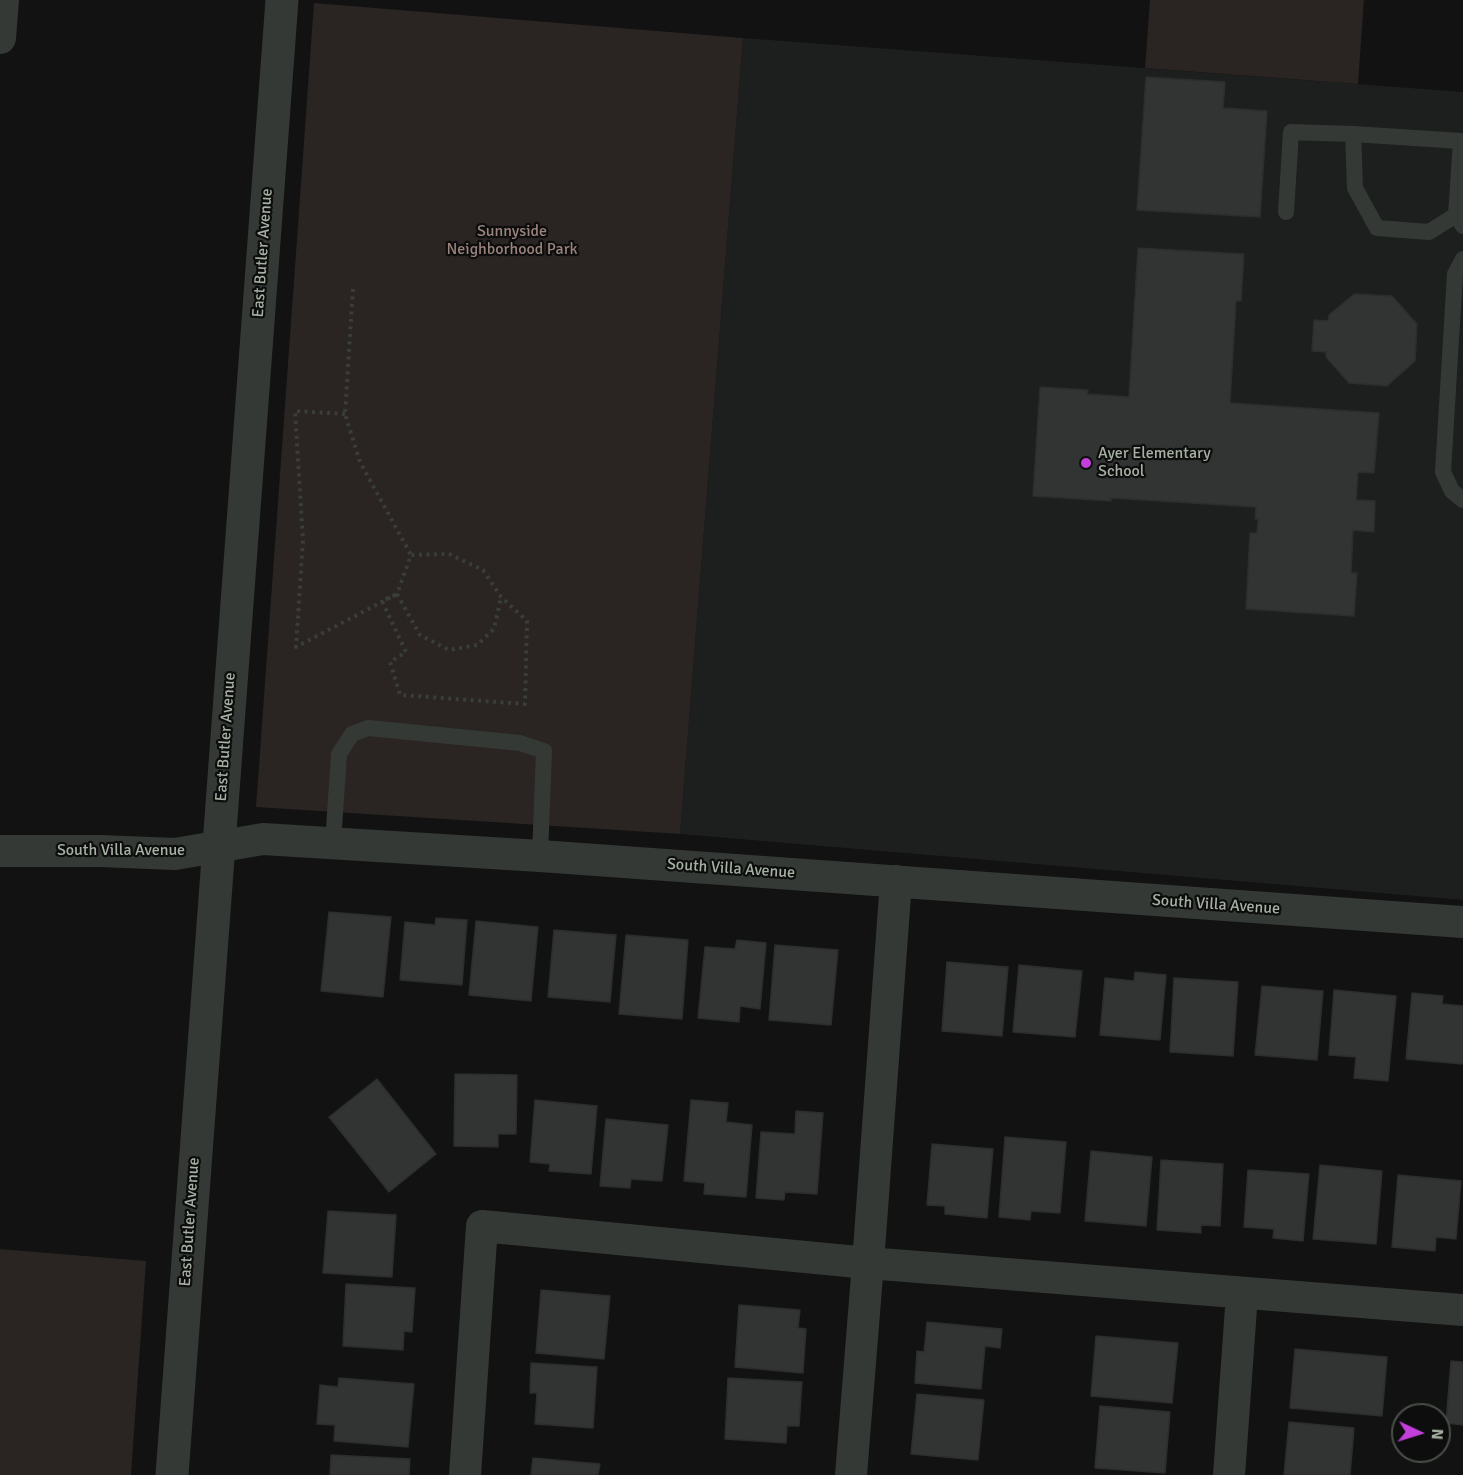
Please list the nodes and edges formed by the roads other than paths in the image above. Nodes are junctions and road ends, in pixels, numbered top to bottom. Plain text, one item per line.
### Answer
1 (3, 0) edge
2 (282, 0) edge
3 (0, 38) edge
4 (1353, 134) junction
5 (1286, 212) dead end
6 (1459, 220) edge
7 (1463, 259) edge
8 (1463, 500) edge
9 (333, 843) junction
10 (217, 848) junction
11 (0, 851) edge
12 (540, 856) junction
13 (896, 881) junction
14 (1463, 922) edge
15 (868, 1263) junction
16 (1242, 1293) junction
17 (1463, 1310) edge
18 (172, 1475) edge
19 (465, 1475) edge
20 (851, 1475) edge
21 (1229, 1475) edge

1 - 3 street
2 - 10 street, East Butler Avenue
4 - 5 lane
4 - 6 lane
4 - 6 lane
7 - 8 lane
9 - 10 street, South Villa Avenue
9 - 12 street, South Villa Avenue
9 - 12 lane
10 - 11 street, South Villa Avenue
10 - 18 street, East Butler Avenue
12 - 13 street, South Villa Avenue
13 - 14 street, South Villa Avenue
13 - 15 street
15 - 16 street
15 - 19 street
15 - 20 street
16 - 17 street
16 - 21 street

